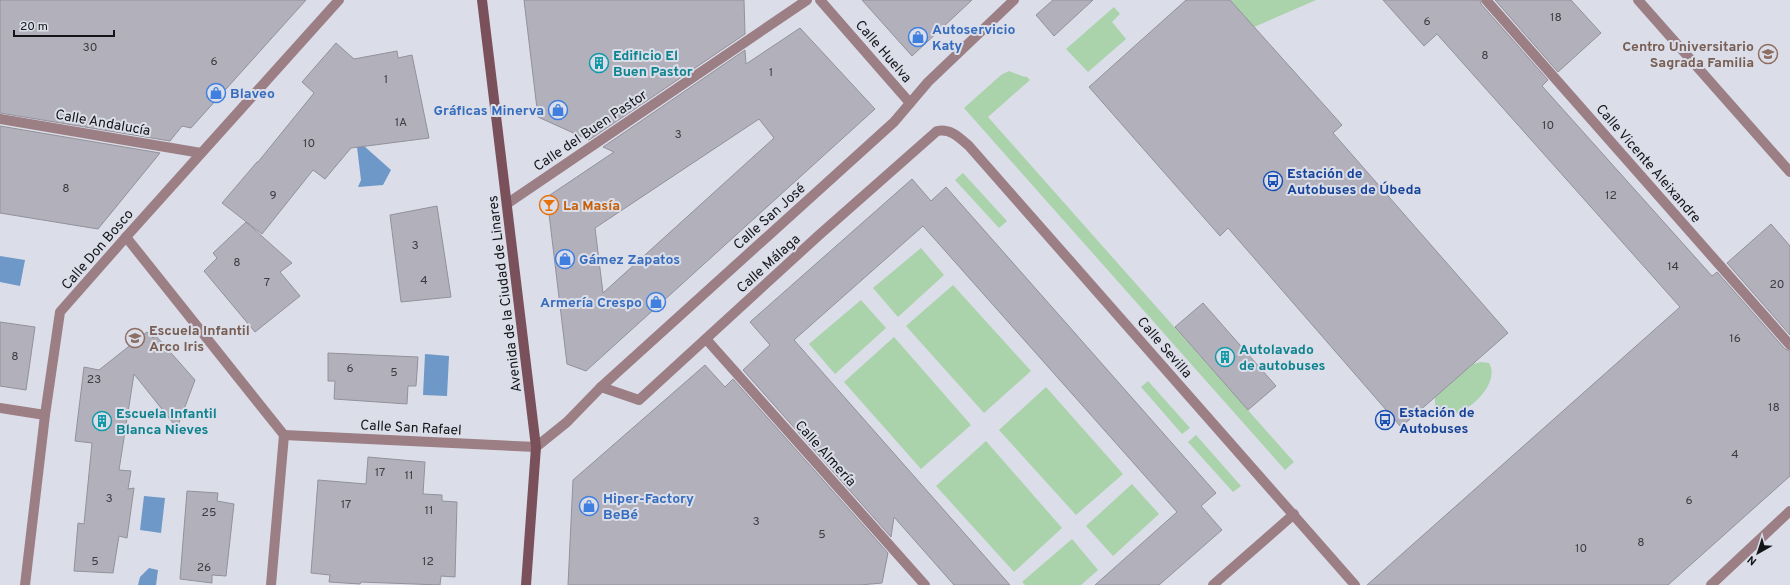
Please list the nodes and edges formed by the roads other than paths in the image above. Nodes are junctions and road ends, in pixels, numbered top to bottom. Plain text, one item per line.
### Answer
1 (339, 0) edge
2 (482, 0) edge
3 (807, 0) edge
4 (820, 0) edge
5 (1014, 0) edge
6 (1486, 0) edge
7 (1638, 0) edge
8 (910, 103) junction
9 (0, 119) edge
10 (949, 132) joint
11 (201, 153) junction
12 (1790, 172) edge
13 (508, 203) junction
14 (126, 236) junction
15 (706, 339) junction
16 (1790, 345) edge
17 (601, 387) junction
18 (0, 408) edge
19 (45, 415) junction
20 (284, 435) junction
21 (536, 447) junction
22 (1790, 511) edge
23 (1294, 514) junction
24 (24, 585) edge
25 (270, 585) edge
26 (526, 585) edge
27 (925, 585) edge
28 (1213, 585) edge
29 (1355, 585) edge
30 (1711, 585) edge

1 - 11 street, Calle Don Bosco
2 - 13 main road, Avenida de la Ciudad de Linares
3 - 13 street, Calle del Buen Pastor
4 - 8 street, Calle Huelva
5 - 8 street, Calle San José
6 - 16 street, Calle Vicente Aleixandre
7 - 12 street
8 - 17 street, Calle San José
9 - 11 street, Calle Andalucía
10 - 15 street, Calle Málaga
10 - 23 street, Calle Sevilla
11 - 14 street, Calle Don Bosco
13 - 21 main road, Avenida de la Ciudad de Linares
14 - 19 street, Calle Don Bosco
14 - 20 street
15 - 17 street, Calle Málaga
15 - 27 street, Calle Almería
17 - 21 street, Calle San José
18 - 19 street
19 - 24 street, Calle Don Bosco
20 - 21 street, Calle San Rafael
20 - 25 street
21 - 26 main road, Avenida de la Ciudad de Linares
22 - 30 street
23 - 28 street
23 - 29 street, Calle Sevilla

